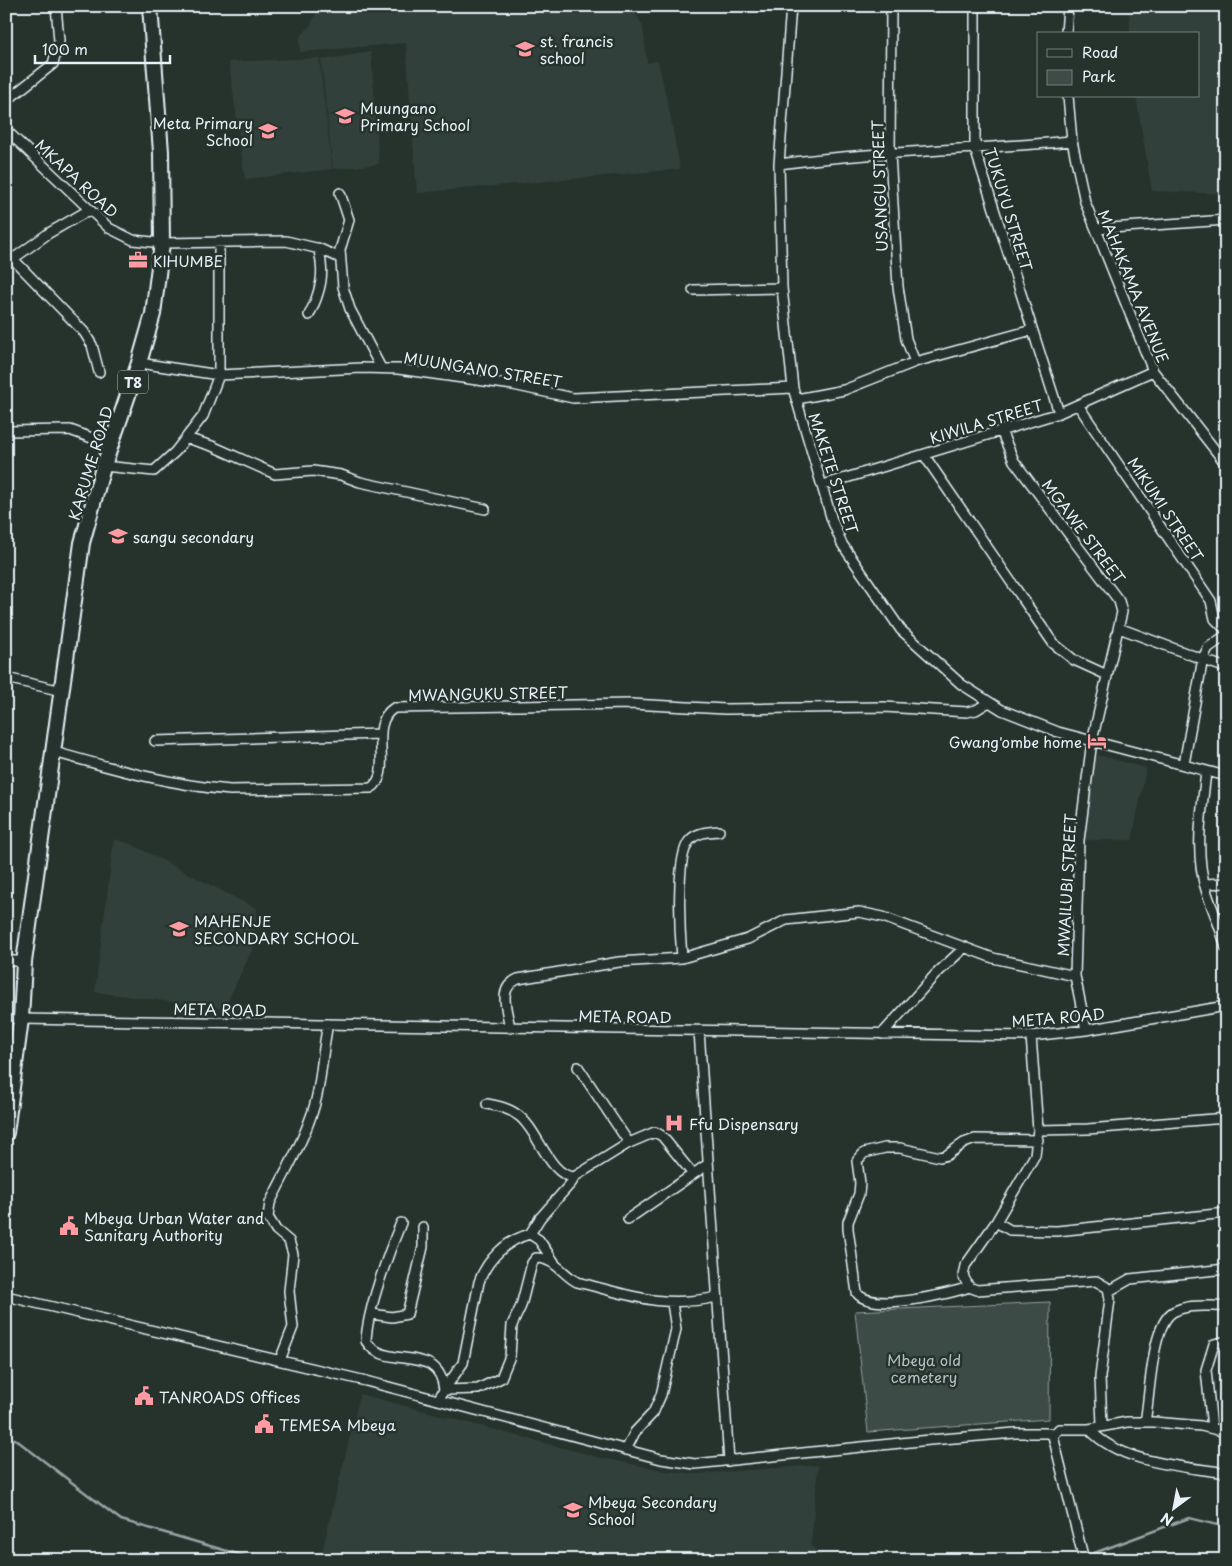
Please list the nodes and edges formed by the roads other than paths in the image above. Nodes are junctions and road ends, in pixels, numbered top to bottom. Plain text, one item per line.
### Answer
1 (56, 6) edge
2 (150, 6) edge
3 (792, 6) edge
4 (892, 6) edge
5 (975, 6) edge
6 (1068, 6) edge
7 (1066, 32) edge
8 (1068, 98) edge
9 (6, 101) edge
10 (6, 130) edge
11 (1072, 141) junction
12 (975, 150) junction
13 (890, 154) junction
14 (779, 164) junction
15 (340, 193) dead end
16 (89, 210) junction
17 (1226, 220) edge
18 (1096, 229) junction
19 (219, 241) junction
20 (162, 243) junction
21 (318, 248) junction
22 (10, 256) edge
23 (340, 258) junction
24 (782, 288) junction
25 (692, 290) dead end
26 (309, 315) dead end
27 (1032, 330) junction
28 (915, 362) junction
29 (139, 363) junction
30 (381, 368) junction
31 (1153, 371) junction
32 (99, 372) dead end
33 (218, 375) junction
34 (793, 388) junction
35 (797, 399) junction
36 (1078, 405) junction
37 (1058, 413) junction
38 (6, 431) edge
39 (1001, 431) junction
40 (186, 438) junction
41 (111, 445) junction
42 (924, 455) junction
43 (1226, 464) edge
44 (103, 466) junction
45 (823, 485) junction
46 (485, 509) dead end
47 (1118, 628) junction
48 (1226, 630) edge
49 (1226, 635) edge
50 (1203, 658) junction
51 (1226, 668) edge
52 (1107, 675) junction
53 (6, 678) edge
54 (62, 690) junction
55 (989, 702) junction
56 (381, 734) junction
57 (155, 741) dead end
58 (1092, 742) junction
59 (54, 752) junction
60 (1184, 764) junction
61 (1206, 772) junction
62 (1226, 776) edge
63 (719, 831) dead end
64 (1226, 883) edge
65 (1204, 884) junction
66 (964, 947) junction
67 (1226, 948) edge
68 (682, 958) junction
69 (6, 960) edge
70 (24, 962) junction
71 (1075, 976) junction
72 (1226, 1006) edge
73 (21, 1019) junction
74 (328, 1024) junction
75 (510, 1028) junction
76 (1086, 1030) junction
77 (699, 1031) junction
78 (882, 1034) junction
79 (1031, 1036) junction
80 (578, 1067) dead end
81 (486, 1104) dead end
82 (1226, 1118) edge
83 (6, 1133) edge
84 (1038, 1135) junction
85 (628, 1142) junction
86 (708, 1164) junction
87 (692, 1173) junction
88 (574, 1177) junction
89 (1226, 1213) edge
90 (628, 1219) dead end
91 (996, 1222) junction
92 (401, 1223) dead end
93 (423, 1227) dead end
94 (530, 1234) junction
95 (554, 1262) junction
96 (1226, 1269) edge
97 (969, 1287) junction
98 (1109, 1291) junction
99 (6, 1296) edge
100 (717, 1297) junction
101 (672, 1303) junction
102 (1226, 1306) edge
103 (372, 1314) junction
104 (1226, 1341) edge
105 (280, 1360) junction
106 (444, 1390) junction
107 (438, 1400) junction
108 (1145, 1422) junction
109 (1102, 1425) junction
110 (1212, 1428) junction
111 (1089, 1429) junction
112 (1226, 1432) edge
113 (1053, 1436) junction
114 (626, 1450) junction
115 (728, 1461) junction
116 (1226, 1473) edge
117 (1084, 1560) edge

1 - 9 street
2 - 20 highway, KARUME ROAD / T8
3 - 14 street, MAKETE STREET
4 - 13 street, USANGU STREET
5 - 12 street, TUKUYU STREET
6 - 7 street
8 - 11 street, MAHAKAMA AVENUE
10 - 16 street, MKAPA ROAD
11 - 12 street
11 - 18 street, MAHAKAMA AVENUE
12 - 13 street
12 - 27 street, TUKUYU STREET
13 - 14 street
13 - 28 street, USANGU STREET
14 - 24 street, MAKETE STREET
15 - 23 street
16 - 20 street, MKAPA ROAD
16 - 22 street
17 - 18 street
18 - 31 street, MAHAKAMA AVENUE
19 - 20 street, MKAPA ROAD
19 - 21 street, MKAPA ROAD
19 - 33 street
20 - 29 highway, KARUME ROAD / T8
21 - 23 street, MKAPA ROAD
21 - 26 street
22 - 32 street
23 - 30 street
24 - 25 street
24 - 34 street, MAKETE STREET
27 - 28 street
27 - 37 street, TUKUYU STREET
28 - 35 street
29 - 33 street, MUUNGANO STREET
29 - 41 highway, KARUME ROAD / T8
30 - 33 street, MUUNGANO STREET
30 - 34 street, MUUNGANO STREET
31 - 36 street, KIWILA STREET
31 - 43 street, MAHAKAMA AVENUE
33 - 40 street
34 - 35 street, MAKETE STREET
35 - 45 street, MAKETE STREET
36 - 37 street, KIWILA STREET
36 - 48 street, MIKUMI STREET
37 - 39 street, KIWILA STREET
38 - 41 street
39 - 42 street, KIWILA STREET
39 - 47 street, MGAWE STREET
40 - 44 street
40 - 46 street
41 - 44 highway, KARUME ROAD / T8
42 - 45 street, KIWILA STREET
42 - 52 street
44 - 54 highway, KARUME ROAD / T8
45 - 55 street, MAKETE STREET
47 - 50 street
47 - 52 street, MGAWE STREET
49 - 50 street
50 - 51 street
50 - 60 street
52 - 58 street, MGAWE STREET
53 - 54 street
54 - 59 highway, KARUME ROAD / T8
55 - 56 street, MWANGUKU STREET
55 - 58 street, MAKETE STREET
56 - 57 street
56 - 59 street, MWANGUKU STREET
58 - 60 street, MAKETE STREET
58 - 71 street, MWAILUBI STREET
59 - 70 highway, T8
60 - 61 street, MAKETE STREET
61 - 62 street, MAKETE STREET
61 - 65 street
63 - 68 street
64 - 65 street
65 - 67 street
66 - 68 street
66 - 71 street
66 - 78 street
68 - 75 street
69 - 70 street
70 - 73 highway, T8
71 - 76 street, MWAILUBI STREET
72 - 76 street, META ROAD
73 - 74 street, META ROAD
73 - 83 highway, T8
74 - 75 street, META ROAD
74 - 105 street
75 - 77 street, META ROAD
76 - 79 street, META ROAD
77 - 78 street, META ROAD
77 - 86 street
78 - 79 street, META ROAD
79 - 84 street
80 - 85 street
81 - 88 street
82 - 84 street
84 - 91 street
84 - 97 street
85 - 87 street
85 - 88 street
86 - 87 street
86 - 100 street
87 - 90 street
88 - 94 street
89 - 91 street
91 - 97 street
92 - 103 street
93 - 103 street
94 - 95 street
94 - 106 street
95 - 101 street
95 - 106 street
96 - 98 street
97 - 98 street
98 - 109 street
99 - 105 street
100 - 101 street
100 - 115 street
101 - 114 street
102 - 108 street
103 - 106 street
104 - 110 street
105 - 107 street
106 - 107 street
107 - 114 street
108 - 109 street
108 - 110 street
109 - 111 street
110 - 112 street
111 - 113 street
111 - 116 street
113 - 115 street
113 - 117 street
114 - 115 street

